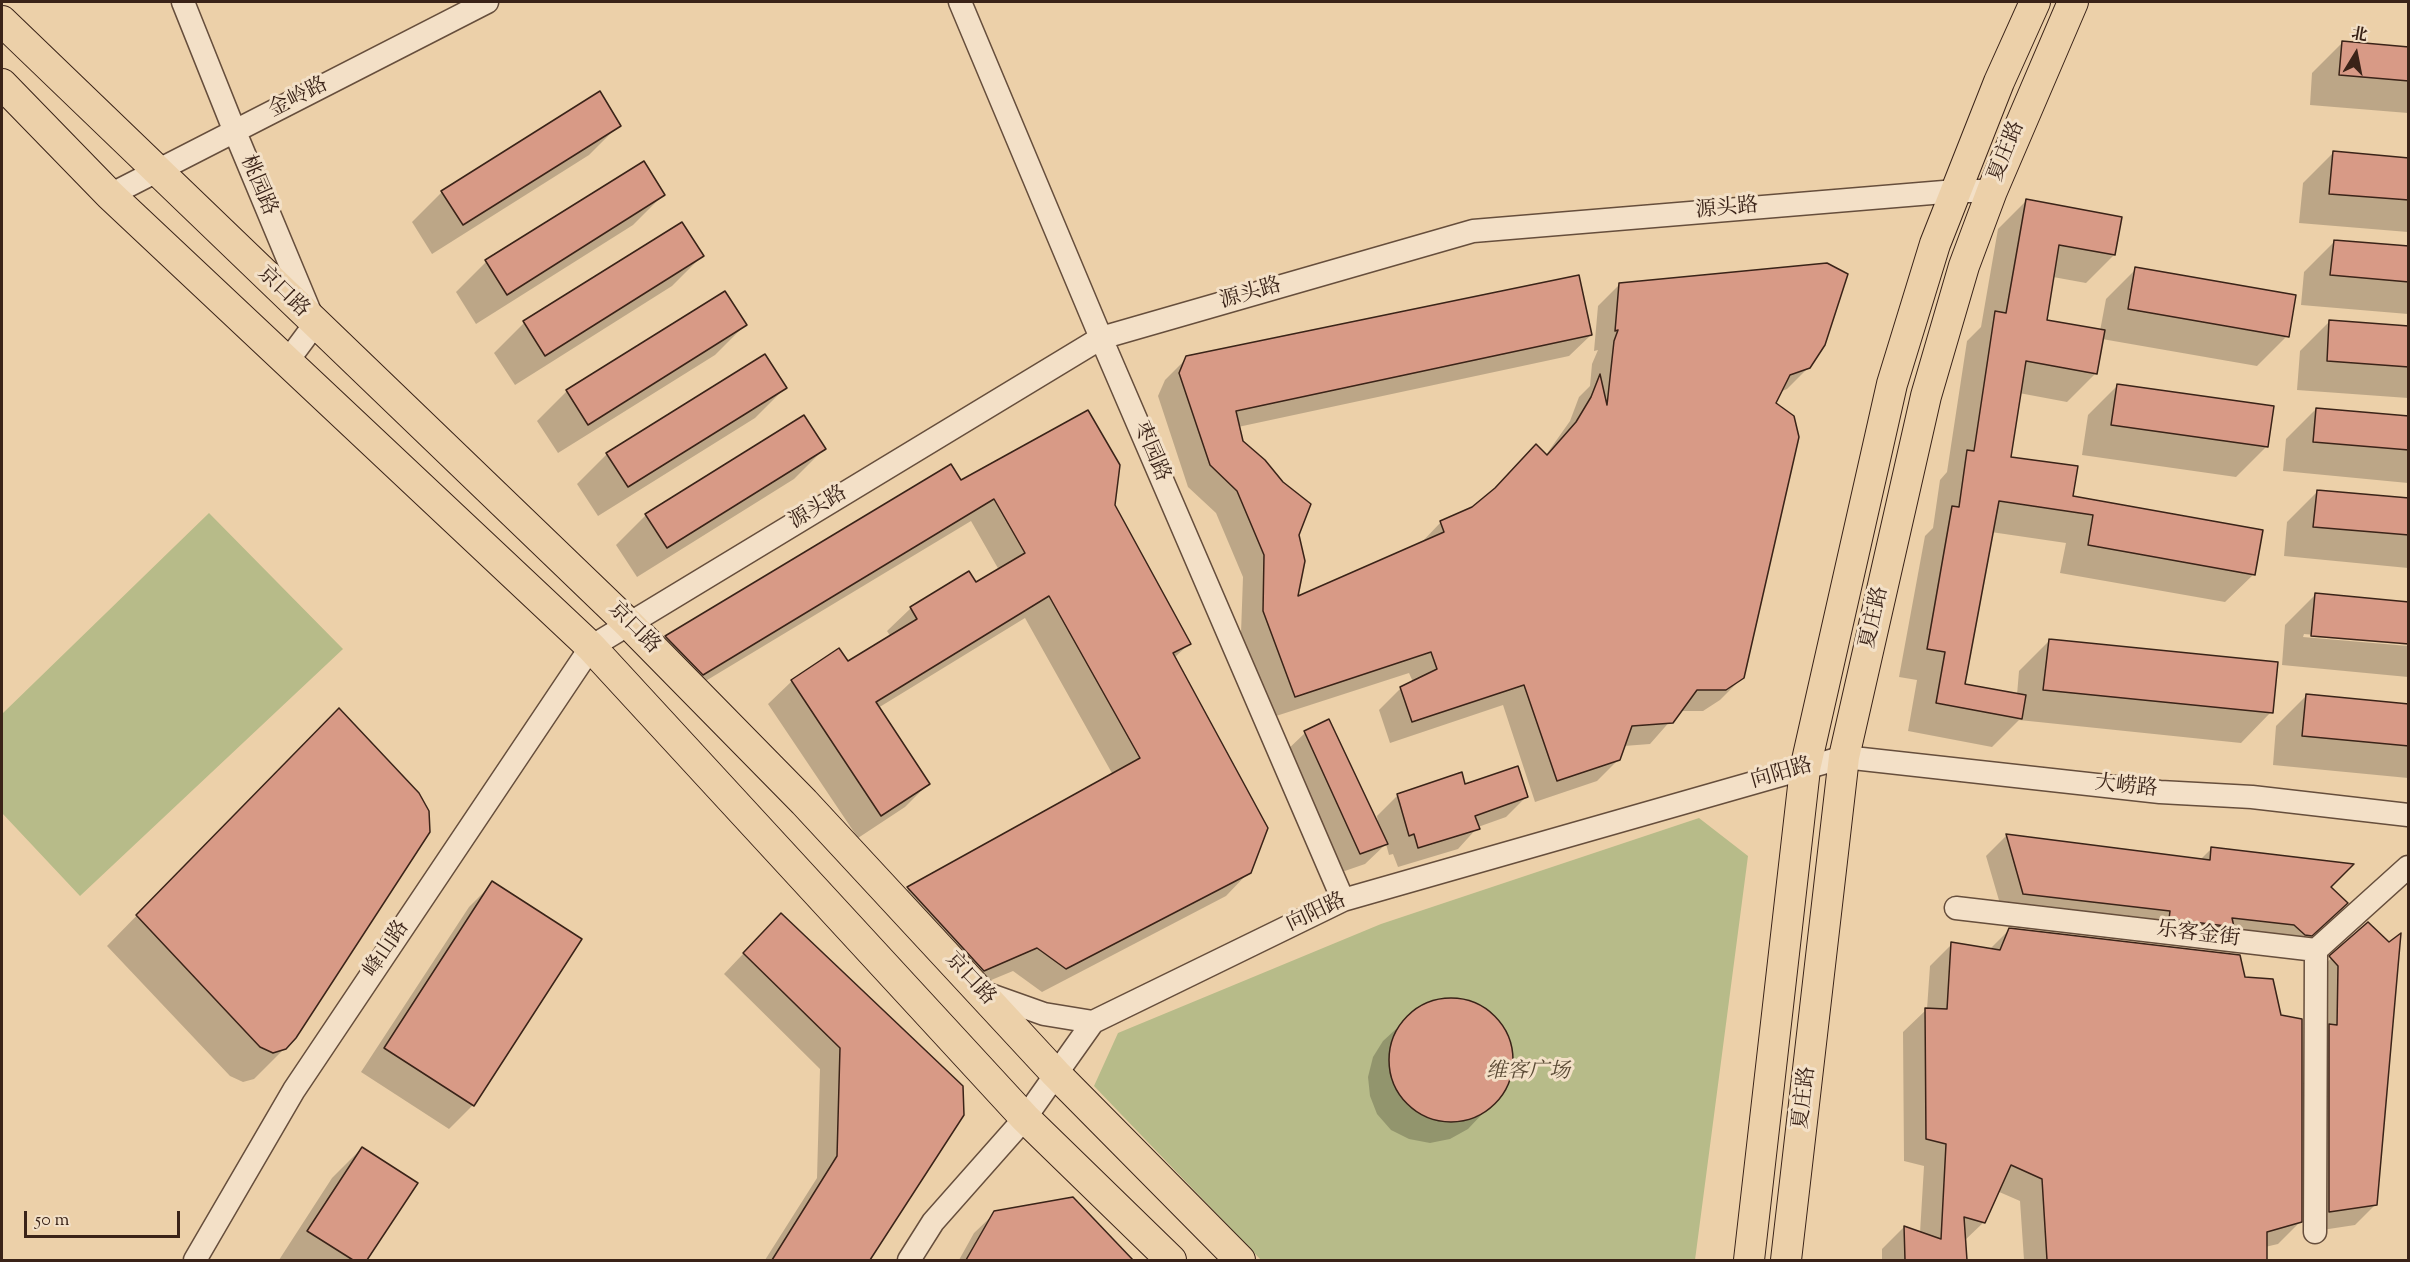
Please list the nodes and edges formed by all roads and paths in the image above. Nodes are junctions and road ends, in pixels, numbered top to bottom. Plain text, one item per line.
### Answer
1 (183, 2) edge
2 (487, 2) edge
3 (960, 2) edge
4 (2035, 2) edge
5 (2073, 2) edge
6 (2, 21) edge
7 (2, 84) edge
8 (235, 132) junction
9 (156, 172) junction
10 (1956, 191) junction
11 (1992, 191) junction
12 (110, 195) junction
13 (315, 324) junction
14 (1101, 338) junction
15 (286, 363) junction
16 (629, 624) junction
17 (591, 647) junction
18 (1844, 757) junction
19 (1805, 769) junction
20 (2409, 815) edge
21 (2409, 867) edge
22 (1343, 900) junction
23 (1956, 908) dead end
24 (2316, 950) junction
25 (980, 992) junction
26 (1093, 1022) junction
27 (1056, 1074) junction
28 (1025, 1118) junction
29 (2315, 1232) dead end
30 (195, 1260) edge
31 (909, 1260) edge
32 (1171, 1260) edge
33 (1240, 1260) edge
34 (1749, 1260) edge
35 (1786, 1260) edge

1 - 8 street, 桃园路
2 - 8 street, 金岭路
3 - 14 street, 枣园路
4 - 10 main road, 夏庄路
5 - 11 main road, 夏庄路
6 - 9 main road, 京口路
7 - 12 main road, 京口路
8 - 9 street, 金岭路
8 - 13 street, 桃园路
9 - 12 street, 金岭路
9 - 13 main road, 京口路
10 - 11 street, 源头路
10 - 14 street, 源头路
10 - 19 main road, 夏庄路
11 - 18 main road, 夏庄路
12 - 15 main road, 京口路
13 - 15 street
13 - 16 main road, 京口路
14 - 16 street, 源头路
14 - 22 street, 枣园路
15 - 17 main road, 京口路
16 - 17 street, 源头路
16 - 25 main road, 京口路
17 - 28 main road, 京口路
17 - 30 street, 峰山路
18 - 19 street, 向阳路
18 - 20 street, 大崂路
18 - 35 main road, 夏庄路
19 - 22 street, 向阳路
19 - 34 main road, 夏庄路
21 - 24 street
22 - 26 street, 向阳路
23 - 24 street, 乐客金街
24 - 29 street
25 - 26 street
25 - 27 main road, 京口路
26 - 27 street, 向阳路
27 - 28 street, 向阳路
27 - 33 main road, 京口路
28 - 31 street, 向阳路
28 - 32 main road, 京口路

